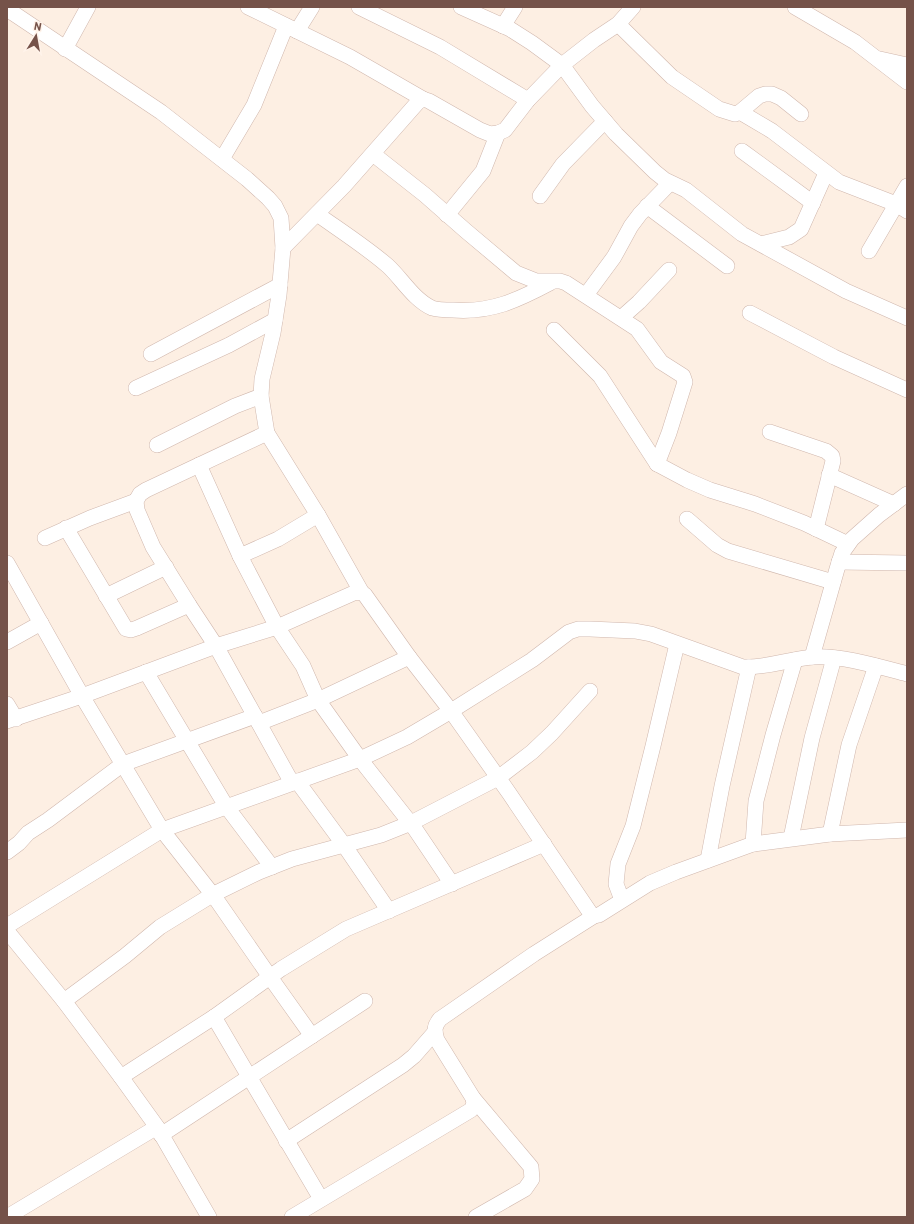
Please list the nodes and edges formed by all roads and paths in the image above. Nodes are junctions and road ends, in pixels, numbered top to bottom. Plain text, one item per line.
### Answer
1 (88, 7) edge
2 (248, 7) edge
3 (312, 7) edge
4 (359, 7) edge
5 (461, 7) edge
6 (515, 7) edge
7 (633, 7) edge
8 (795, 7) edge
9 (7, 9) edge
10 (618, 24) junction
11 (504, 26) junction
12 (292, 28) junction
13 (65, 48) junction
14 (562, 65) junction
15 (904, 74) edge
16 (423, 99) junction
17 (528, 100) junction
18 (740, 112) junction
19 (801, 114) dead end
20 (605, 121) junction
21 (498, 133) junction
22 (742, 152) dead end
23 (373, 154) junction
24 (222, 159) junction
25 (826, 173) junction
26 (670, 183) junction
27 (907, 186) edge
28 (540, 196) dead end
29 (813, 203) junction
30 (647, 206) junction
31 (901, 208) edge
32 (317, 214) junction
33 (447, 215) junction
34 (761, 244) junction
35 (283, 248) junction
36 (869, 251) dead end
37 (727, 266) dead end
38 (669, 270) dead end
39 (553, 281) junction
40 (280, 286) junction
41 (586, 295) junction
42 (750, 314) dead end
43 (621, 318) junction
44 (907, 318) edge
45 (275, 320) junction
46 (554, 330) dead end
47 (151, 354) dead end
48 (136, 388) dead end
49 (907, 390) edge
50 (261, 396) junction
51 (770, 432) dead end
52 (267, 433) junction
53 (157, 446) dead end
54 (657, 464) junction
55 (199, 465) junction
56 (830, 475) junction
57 (907, 494) edge
58 (136, 501) junction
59 (894, 504) junction
60 (318, 515) junction
61 (686, 519) dead end
62 (66, 528) junction
63 (816, 529) junction
64 (45, 538) dead end
65 (848, 544) junction
66 (240, 556) junction
67 (839, 562) junction
68 (7, 563) edge
69 (907, 563) edge
70 (166, 567) junction
71 (833, 582) junction
72 (362, 592) junction
73 (106, 596) junction
74 (189, 605) junction
75 (41, 623) junction
76 (277, 627) junction
77 (7, 642) edge
78 (677, 644) junction
79 (216, 646) junction
80 (409, 657) junction
81 (812, 657) junction
82 (834, 658) junction
83 (795, 660) junction
84 (876, 666) junction
85 (749, 667) junction
86 (146, 672) junction
87 (907, 674) edge
88 (590, 691) dead end
89 (82, 696) junction
90 (318, 700) junction
91 (7, 704) edge
92 (451, 712) junction
93 (12, 720) edge
94 (257, 720) junction
95 (186, 741) junction
96 (360, 759) junction
97 (123, 764) junction
98 (498, 778) junction
99 (295, 782) junction
100 (226, 806) junction
101 (410, 823) junction
102 (162, 830) junction
103 (907, 830) edge
104 (830, 834) junction
105 (791, 838) junction
106 (544, 844) junction
107 (753, 844) junction
108 (344, 845) junction
109 (7, 852) edge
110 (708, 860) junction
111 (272, 867) junction
112 (452, 884) junction
113 (212, 895) junction
114 (622, 900) junction
115 (389, 911) junction
116 (594, 916) junction
117 (7, 926) edge
118 (7, 931) edge
119 (270, 978) junction
120 (366, 1001) dead end
121 (64, 1002) junction
122 (214, 1017) junction
123 (435, 1032) junction
124 (312, 1036) junction
125 (121, 1077) junction
126 (250, 1078) junction
127 (473, 1098) junction
128 (159, 1131) junction
129 (286, 1141) junction
130 (321, 1199) junction
131 (7, 1217) edge
132 (209, 1217) edge
133 (292, 1217) edge
134 (476, 1217) edge

1 - 13 street
2 - 12 street
3 - 12 street
4 - 17 street
5 - 11 street
6 - 11 street
7 - 10 street
8 - 15 street
9 - 13 street
10 - 14 street
10 - 18 street
11 - 14 street
12 - 16 street
12 - 24 street
13 - 24 street
14 - 17 street
14 - 20 street
16 - 21 street
16 - 23 street
17 - 21 street
18 - 19 street
18 - 25 street
20 - 26 street
20 - 28 street
21 - 33 street
22 - 29 street
23 - 32 street
23 - 33 street
24 - 35 street
25 - 29 street
25 - 31 street
26 - 30 street
26 - 34 street
27 - 31 street
29 - 34 street
30 - 37 street
30 - 41 street
31 - 36 street
32 - 35 street
32 - 39 street
33 - 39 street
34 - 44 street
35 - 40 street
38 - 43 street
39 - 41 street
40 - 45 street
40 - 47 street
41 - 43 street
42 - 49 street
43 - 54 street
45 - 48 street
45 - 50 street
46 - 54 street
50 - 52 street
50 - 53 street
51 - 56 street
52 - 55 street
52 - 60 street
54 - 63 street
55 - 58 street
55 - 66 street
56 - 59 street
56 - 63 street
57 - 59 street
58 - 62 street
58 - 70 street
59 - 65 street
60 - 66 street
60 - 72 street
61 - 71 street
62 - 64 street
62 - 73 street
63 - 65 street
65 - 67 street
66 - 76 street
67 - 69 street
67 - 71 street
68 - 75 street
70 - 73 street
70 - 74 street
71 - 81 street
72 - 76 street
72 - 80 street
73 - 74 street
74 - 79 street
75 - 77 street
75 - 89 street
76 - 79 street
76 - 90 street
78 - 85 street
78 - 92 street
78 - 114 street
79 - 86 street
79 - 94 street
80 - 90 street
80 - 92 street
81 - 82 street
81 - 83 street
82 - 84 street
82 - 105 street
83 - 85 street
83 - 107 street
84 - 87 street
84 - 104 street
85 - 110 street
86 - 89 street
86 - 95 street
88 - 98 street
89 - 93 street
89 - 97 street
90 - 94 street
90 - 96 street
91 - 93 street
92 - 96 street
92 - 98 street
94 - 95 street
94 - 99 street
95 - 97 street
95 - 100 street
96 - 99 street
96 - 101 street
97 - 102 street
97 - 109 street
98 - 101 street
98 - 106 street
99 - 100 street
99 - 108 street
100 - 102 street
100 - 111 street
101 - 108 street
101 - 112 street
102 - 113 street
102 - 117 street
103 - 104 street
104 - 105 street
105 - 107 street
106 - 112 street
106 - 116 street
107 - 110 street
108 - 111 street
108 - 115 street
110 - 114 street
111 - 113 street
112 - 115 street
113 - 119 street
113 - 121 street
114 - 116 street
115 - 119 street
116 - 123 street
118 - 121 street
119 - 122 street
119 - 124 street
120 - 124 street
121 - 125 street
122 - 125 street
122 - 126 street
123 - 127 street
123 - 129 street
124 - 126 street
125 - 128 street
126 - 128 street
126 - 129 street
127 - 130 street
127 - 134 street
128 - 131 street
128 - 132 street
129 - 130 street
130 - 133 street

